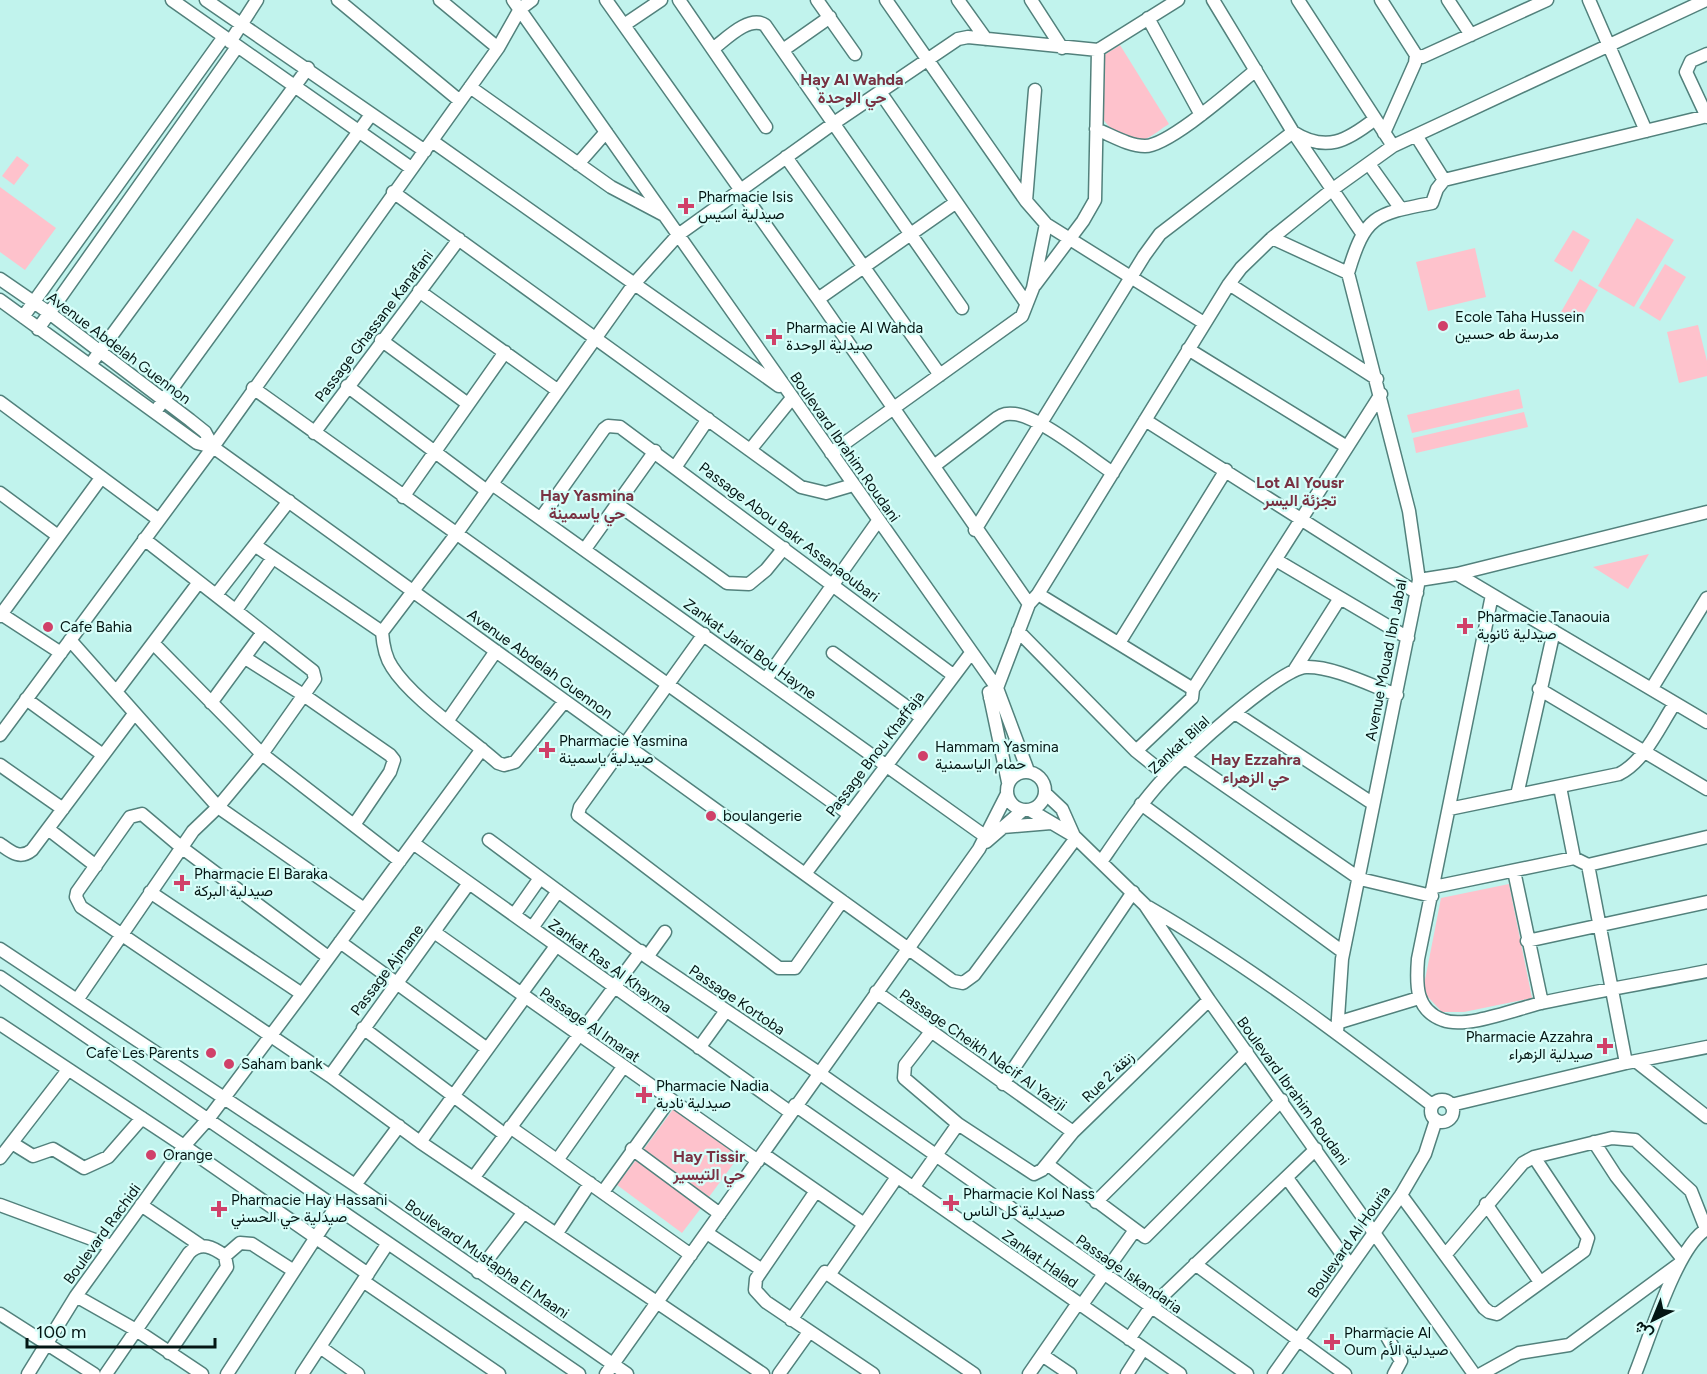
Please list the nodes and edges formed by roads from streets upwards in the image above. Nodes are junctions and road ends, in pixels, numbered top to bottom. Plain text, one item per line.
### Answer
1 (172, 0) edge
2 (206, 0) edge
3 (257, 0) edge
4 (338, 0) edge
5 (440, 0) edge
6 (532, 0) edge
7 (606, 0) edge
8 (661, 0) edge
9 (679, 0) edge
10 (818, 0) edge
11 (886, 0) edge
12 (958, 0) edge
13 (1031, 0) edge
14 (1178, 0) edge
15 (1213, 0) edge
16 (1298, 0) edge
17 (1381, 0) edge
18 (1448, 0) edge
19 (1547, 0) edge
20 (1589, 0) edge
21 (1706, 0) edge
22 (517, 4) edge
23 (830, 17) junction
24 (1148, 18) junction
25 (242, 24) junction
26 (624, 25) junction
27 (1471, 35) junction
28 (986, 39) junction
29 (230, 42) junction
30 (1608, 45) junction
31 (498, 48) junction
32 (714, 48) junction
33 (1062, 48) junction
34 (783, 50) junction
35 (1098, 50) junction
36 (855, 54) dead end
37 (1707, 54) edge
38 (1416, 55) junction
39 (927, 59) junction
40 (308, 68) junction
41 (1256, 70) junction
42 (295, 87) junction
43 (470, 87) junction
44 (1035, 90) dead end
45 (880, 92) junction
46 (460, 101) junction
47 (1201, 115) junction
48 (370, 116) junction
49 (1707, 117) edge
50 (1375, 119) junction
51 (834, 123) junction
52 (766, 127) dead end
53 (1096, 129) junction
54 (1646, 131) junction
55 (358, 132) junction
56 (606, 132) junction
57 (1293, 132) junction
58 (1384, 133) junction
59 (1417, 137) junction
60 (428, 146) junction
61 (1393, 146) junction
62 (786, 157) junction
63 (578, 164) junction
64 (1369, 164) junction
65 (411, 168) junction
66 (1444, 180) junction
67 (741, 189) junction
68 (1333, 189) junction
69 (393, 192) junction
70 (1026, 201) junction
71 (956, 203) junction
72 (1401, 209) junction
73 (665, 216) junction
74 (1046, 224) junction
75 (1362, 233) junction
76 (910, 234) junction
77 (678, 235) junction
78 (1272, 238) junction
79 (459, 239) junction
80 (1070, 239) junction
81 (864, 267) junction
82 (1348, 273) junction
83 (1132, 278) junction
84 (0, 279) edge
85 (634, 284) junction
86 (1229, 284) junction
87 (1033, 288) junction
88 (419, 291) junction
89 (818, 299) junction
90 (0, 300) edge
91 (31, 303) junction
92 (1026, 303) junction
93 (962, 308) dead end
94 (48, 312) junction
95 (22, 316) junction
96 (1204, 323) junction
97 (38, 329) junction
98 (596, 339) junction
99 (381, 340) junction
100 (1188, 349) junction
101 (505, 352) junction
102 (99, 353) junction
103 (90, 366) junction
104 (940, 375) junction
105 (1377, 379) junction
106 (347, 386) junction
107 (253, 388) junction
108 (557, 390) junction
109 (1381, 394) junction
110 (790, 395) junction
111 (162, 400) junction
112 (0, 402) edge
113 (468, 404) junction
114 (894, 408) junction
115 (154, 412) junction
116 (708, 419) junction
117 (1145, 420) junction
118 (1041, 425) junction
119 (314, 433) junction
120 (213, 447) junction
121 (1347, 447) junction
122 (750, 450) junction
123 (655, 451) junction
124 (435, 452) junction
125 (831, 453) junction
126 (676, 466) junction
127 (933, 466) junction
128 (1226, 470) junction
129 (1113, 472) junction
130 (101, 478) junction
131 (853, 484) junction
132 (490, 487) junction
133 (0, 493) edge
134 (404, 497) junction
135 (289, 501) junction
136 (617, 504) junction
137 (1707, 512) edge
138 (541, 518) junction
139 (1302, 518) junction
140 (159, 520) junction
141 (878, 521) junction
142 (975, 530) junction
143 (457, 534) junction
144 (58, 536) junction
145 (144, 539) junction
146 (256, 546) junction
147 (784, 548) junction
148 (585, 549) junction
149 (272, 559) junction
150 (1276, 560) junction
151 (1457, 574) junction
152 (199, 582) junction
153 (834, 584) junction
154 (1418, 587) junction
155 (414, 591) junction
156 (1038, 594) junction
157 (216, 595) junction
158 (1492, 595) junction
159 (1340, 598) junction
160 (1707, 598) edge
161 (1029, 604) junction
162 (236, 610) junction
163 (1, 615) edge
164 (1018, 631) junction
165 (1554, 631) junction
166 (263, 632) junction
167 (382, 632) junction
168 (704, 634) junction
169 (1408, 638) junction
170 (70, 640) junction
171 (153, 643) junction
172 (1119, 643) junction
173 (496, 651) junction
174 (61, 653) junction
175 (833, 653) dead end
176 (970, 653) junction
177 (245, 658) junction
178 (1295, 669) junction
179 (953, 675) junction
180 (766, 679) junction
181 (667, 686) junction
182 (1652, 688) junction
183 (1193, 689) junction
184 (1539, 689) junction
185 (116, 692) junction
186 (993, 693) junction
187 (1397, 695) junction
188 (305, 696) junction
189 (26, 699) junction
190 (565, 701) junction
191 (1675, 703) junction
192 (211, 704) junction
193 (134, 714) junction
194 (1236, 714) junction
195 (922, 718) junction
196 (448, 720) junction
197 (1707, 722) edge
198 (0, 735) edge
199 (625, 744) junction
200 (482, 749) junction
201 (1136, 751) junction
202 (1644, 752) junction
203 (262, 754) junction
204 (103, 755) junction
205 (1185, 758) junction
206 (886, 764) junction
207 (0, 765) edge
208 (1028, 771) junction
209 (1166, 775) junction
210 (1560, 787) junction
211 (1007, 788) junction
212 (1707, 789) edge
213 (1045, 793) junction
214 (1517, 795) junction
215 (1372, 803) junction
216 (1141, 804) junction
217 (218, 807) junction
218 (63, 809) junction
219 (1449, 809) junction
220 (1027, 810) junction
221 (849, 814) junction
222 (1052, 824) junction
223 (354, 825) junction
224 (999, 828) junction
225 (48, 829) junction
226 (1075, 837) junction
227 (1707, 837) edge
228 (987, 838) junction
229 (489, 840) dead end
230 (413, 843) junction
231 (0, 844) edge
232 (181, 847) junction
233 (1574, 858) junction
234 (400, 861) junction
235 (1101, 862) junction
236 (1588, 865) junction
237 (96, 866) junction
238 (1514, 871) junction
239 (805, 874) junction
240 (540, 878) junction
241 (1360, 879) junction
242 (469, 883) junction
243 (558, 891) junction
244 (1433, 891) junction
245 (150, 892) junction
246 (1133, 892) junction
247 (842, 901) junction
248 (1707, 902) edge
249 (1145, 905) junction
250 (364, 909) junction
251 (513, 915) junction
252 (1599, 925) junction
253 (532, 928) junction
254 (434, 932) junction
255 (665, 932) dead end
256 (120, 934) junction
257 (1527, 941) junction
258 (340, 942) junction
259 (556, 946) junction
260 (908, 948) junction
261 (0, 949) edge
262 (1343, 952) junction
263 (644, 954) junction
264 (328, 957) junction
265 (1707, 971) edge
266 (0, 977) edge
267 (396, 982) junction
268 (615, 988) junction
269 (1612, 990) junction
270 (876, 992) junction
271 (302, 994) junction
272 (523, 996) junction
273 (1419, 998) junction
274 (77, 1000) junction
275 (1209, 1000) junction
276 (1542, 1003) junction
277 (725, 1012) junction
278 (0, 1024) edge
279 (363, 1028) junction
280 (1338, 1028) junction
281 (930, 1032) junction
282 (580, 1033) junction
283 (270, 1035) junction
284 (1707, 1047) edge
285 (486, 1048) junction
286 (699, 1048) junction
287 (1247, 1052) junction
288 (1631, 1063) junction
289 (623, 1067) junction
290 (68, 1070) junction
291 (819, 1072) junction
292 (330, 1076) junction
293 (1003, 1084) junction
294 (453, 1094) junction
295 (224, 1097) junction
296 (670, 1099) junction
297 (1282, 1100) junction
298 (1432, 1105) junction
299 (1451, 1105) junction
300 (793, 1109) junction
301 (1707, 1117) edge
302 (142, 1118) junction
303 (209, 1118) junction
304 (1436, 1120) junction
305 (958, 1124) junction
306 (399, 1126) junction
307 (507, 1131) junction
308 (1072, 1132) junction
309 (420, 1142) junction
310 (1594, 1142) junction
311 (12, 1143) junction
312 (184, 1146) junction
313 (632, 1149) junction
314 (1316, 1149) junction
315 (936, 1155) junction
316 (1534, 1157) junction
317 (0, 1158) edge
318 (761, 1158) junction
319 (558, 1160) junction
320 (1047, 1164) junction
321 (474, 1177) junction
322 (897, 1177) junction
323 (1287, 1178) junction
324 (590, 1183) junction
325 (355, 1185) junction
326 (913, 1188) junction
327 (816, 1191) junction
328 (603, 1192) junction
329 (1401, 1195) junction
330 (1096, 1202) junction
331 (1485, 1204) junction
332 (0, 1205) edge
333 (141, 1205) junction
334 (335, 1208) junction
335 (524, 1212) junction
336 (720, 1214) junction
337 (864, 1224) junction
338 (1707, 1229) edge
339 (1135, 1230) junction
340 (1375, 1232) junction
341 (557, 1233) junction
342 (707, 1233) junction
343 (315, 1238) junction
344 (388, 1243) junction
345 (200, 1245) junction
346 (111, 1246) junction
347 (1446, 1254) junction
348 (691, 1255) junction
349 (225, 1256) junction
350 (1680, 1261) junction
351 (1195, 1264) junction
352 (1350, 1265) junction
353 (294, 1271) junction
354 (478, 1272) junction
355 (827, 1273) junction
356 (759, 1274) junction
357 (1103, 1274) junction
358 (366, 1277) junction
359 (1540, 1282) junction
360 (76, 1296) junction
361 (656, 1302) junction
362 (1079, 1305) junction
363 (1151, 1307) junction
364 (0, 1314) edge
365 (791, 1320) junction
366 (136, 1330) junction
367 (809, 1332) junction
368 (1386, 1335) dead end
369 (1129, 1339) junction
370 (1298, 1340) junction
371 (45, 1342) junction
372 (320, 1347) junction
373 (1143, 1349) junction
374 (169, 1353) junction
375 (1042, 1355) junction
376 (610, 1369) edge
377 (28, 1374) edge
378 (94, 1374) edge
379 (106, 1374) edge
380 (202, 1374) edge
381 (227, 1374) edge
382 (302, 1374) edge
383 (358, 1374) edge
384 (499, 1374) edge
385 (579, 1374) edge
386 (627, 1374) edge
387 (763, 1374) edge
388 (779, 1374) edge
389 (873, 1374) edge
390 (974, 1374) edge
391 (1029, 1374) edge
392 (1070, 1374) edge
393 (1127, 1374) edge
394 (1180, 1374) edge
395 (1247, 1374) edge
396 (1274, 1374) edge
397 (1345, 1374) edge
398 (1394, 1374) edge
399 (1474, 1374) edge
400 (1481, 1374) edge
401 (1635, 1374) edge

1 - 29 street
2 - 25 street
3 - 25 street
4 - 46 street
5 - 31 street
6 - 22 street
7 - 26 street
8 - 26 street
9 - 32 street
10 - 23 street
11 - 39 street
12 - 28 street
13 - 33 street
14 - 24 street
15 - 41 street
16 - 50 street
17 - 38 street
18 - 27 street
19 - 27 street
20 - 30 street
21 - 30 street
22 - 31 street
22 - 56 street, Boulevard Ibrahim Roudani
23 - 34 street
23 - 36 street
24 - 35 street
24 - 47 street
25 - 29 street
25 - 40 street
26 - 67 street
27 - 38 street
28 - 33 street
28 - 39 street
29 - 42 street
29 - 91 street
29 - 94 street
30 - 54 street
30 - 59 street
31 - 43 street
32 - 34 street
32 - 52 street
33 - 35 street
34 - 51 street
35 - 53 street
37 - 49 street
38 - 58 street
39 - 45 street
39 - 70 street
40 - 42 street
40 - 48 street
41 - 47 street
41 - 57 street
42 - 55 street
42 - 102 street
43 - 46 street
43 - 63 street
44 - 70 street
45 - 51 street
45 - 71 street
46 - 60 street
47 - 53 street
48 - 55 street
48 - 60 street
49 - 54 street
50 - 57 street
50 - 58 street
51 - 62 street
51 - 76 street
53 - 80 street
54 - 66 street
55 - 65 street
55 - 111 street
56 - 63 street
56 - 73 street, Boulevard Ibrahim Roudani
57 - 68 street
57 - 83 street
58 - 61 street
59 - 61 street
59 - 66 street
60 - 65 street
60 - 85 street
61 - 64 street
62 - 67 street
62 - 81 street
63 - 73 street
64 - 68 street
64 - 72 street
65 - 69 street
66 - 72 street
67 - 77 street
67 - 89 street
68 - 75 street
68 - 78 street
69 - 79 street
69 - 107 street
70 - 74 street
71 - 76 street
71 - 92 street
72 - 75 street
73 - 77 street, Boulevard Ibrahim Roudani
74 - 80 street
74 - 87 street
75 - 82 street
76 - 81 street
76 - 93 street
77 - 85 street
77 - 110 street, Boulevard Ibrahim Roudani
78 - 82 street
78 - 86 street
79 - 88 street, Passage Ghassane Kanafani
79 - 98 street
80 - 83 street
80 - 87 street
81 - 89 street
81 - 104 street
82 - 105 street, Avenue Mouad Ibn Jabal
83 - 96 street
83 - 118 street
84 - 91 street, Avenue Abdelah Guennon
85 - 98 street
85 - 110 street
86 - 96 street
86 - 105 street
87 - 92 street
88 - 99 street, Passage Ghassane Kanafani
88 - 101 street
89 - 114 street
90 - 95 street, Avenue Abdelah Guennon
91 - 94 street, Avenue Abdelah Guennon
91 - 95 street
92 - 104 street
94 - 97 street
94 - 102 street, Avenue Abdelah Guennon
95 - 97 street, Avenue Abdelah Guennon
96 - 100 street
97 - 103 street, Avenue Abdelah Guennon
98 - 108 street
98 - 116 street
99 - 106 street, Passage Ghassane Kanafani
99 - 113 street
100 - 117 street
100 - 121 street
101 - 108 street
101 - 113 street
102 - 103 street
102 - 111 street, Avenue Abdelah Guennon
103 - 115 street, Avenue Abdelah Guennon
104 - 114 street
105 - 109 street, Avenue Mouad Ibn Jabal
106 - 119 street, Passage Ghassane Kanafani
106 - 124 street, Zankat Jarid Bou Hayne
107 - 119 street
107 - 120 street
108 - 132 street
109 - 121 street
109 - 154 street, Avenue Mouad Ibn Jabal
110 - 122 street
110 - 125 street, Boulevard Ibrahim Roudani
111 - 115 street
111 - 120 street, Avenue Abdelah Guennon
112 - 130 street
113 - 124 street
114 - 125 street
114 - 127 street
115 - 120 street, Avenue Abdelah Guennon
116 - 122 street
116 - 126 street
117 - 128 street
117 - 129 street
118 - 127 street
118 - 129 street
118 - 142 street
119 - 134 street
120 - 135 street, Avenue Abdelah Guennon
120 - 140 street
121 - 139 street
122 - 131 street
123 - 126 street, Passage Abou Bakr Assanaoubari
123 - 136 street
123 - 138 street, Passage Abou Bakr Assanaoubari
124 - 132 street, Zankat Jarid Bou Hayne
124 - 134 street
125 - 131 street, Boulevard Ibrahim Roudani
126 - 147 street, Passage Abou Bakr Assanaoubari
127 - 142 street
128 - 139 street
128 - 172 street
129 - 156 street
130 - 140 street
130 - 144 street
131 - 141 street, Boulevard Ibrahim Roudani
132 - 138 street, Zankat Jarid Bou Hayne
132 - 143 street
133 - 144 street
134 - 143 street
135 - 146 street
135 - 155 street, Avenue Abdelah Guennon
136 - 147 street
136 - 148 street
137 - 151 street
138 - 148 street, Zankat Jarid Bou Hayne
139 - 150 street
139 - 154 street
140 - 145 street
141 - 153 street
141 - 176 street, Boulevard Ibrahim Roudani
142 - 161 street
143 - 155 street
143 - 181 street
144 - 163 street
145 - 152 street
145 - 170 street
146 - 149 street
146 - 157 street
147 - 153 street, Passage Abou Bakr Assanaoubari
148 - 168 street, Zankat Jarid Bou Hayne
149 - 162 street
149 - 167 street
150 - 159 street
150 - 183 street
151 - 154 street
151 - 158 street
152 - 157 street
152 - 171 street
153 - 179 street, Passage Abou Bakr Assanaoubari
153 - 180 street
154 - 169 street, Avenue Mouad Ibn Jabal
155 - 167 street
155 - 173 street, Avenue Abdelah Guennon
156 - 161 street
156 - 172 street
157 - 162 street
158 - 165 street
158 - 219 street
159 - 169 street
159 - 178 street, Zankat Bilal
160 - 182 street
161 - 164 street
162 - 166 street
163 - 174 street
164 - 186 street
164 - 201 street
165 - 182 street
165 - 184 street
166 - 177 street
166 - 188 street
167 - 196 street
168 - 180 street, Zankat Jarid Bou Hayne
168 - 181 street
169 - 187 street, Avenue Mouad Ibn Jabal
170 - 174 street
170 - 185 street
171 - 185 street
171 - 192 street
172 - 183 street
173 - 190 street, Avenue Abdelah Guennon
173 - 196 street
174 - 189 street
175 - 195 street
176 - 179 street, Passage Bnou Khaffaja
176 - 186 street, Boulevard Ibrahim Roudani
177 - 188 street
177 - 192 street
178 - 187 street
178 - 194 street, Zankat Bilal
179 - 195 street, Passage Bnou Khaffaja
180 - 206 street, Zankat Jarid Bou Hayne
181 - 199 street
181 - 221 street
182 - 191 street
183 - 201 street
184 - 202 street
184 - 214 street
185 - 193 street
186 - 208 street, Boulevard Ibrahim Roudani
186 - 211 street, Boulevard Ibrahim Roudani
187 - 215 street, Avenue Mouad Ibn Jabal
188 - 203 street
188 - 223 street
189 - 198 street
189 - 204 street
190 - 199 street, Avenue Abdelah Guennon
190 - 200 street
191 - 197 street
191 - 202 street
192 - 203 street
193 - 204 street
193 - 217 street
194 - 205 street, Zankat Bilal
194 - 215 street
195 - 206 street, Passage Bnou Khaffaja
196 - 200 street
199 - 239 street, Avenue Abdelah Guennon
199 - 247 street
200 - 230 street, Boulevard Rachidi
201 - 209 street
202 - 210 street
202 - 212 street
203 - 217 street
203 - 223 street
204 - 218 street
205 - 209 street, Zankat Bilal
205 - 241 street
206 - 221 street, Passage Bnou Khaffaja
206 - 228 street, Zankat Jarid Bou Hayne
207 - 218 street
208 - 211 street
208 - 213 street
209 - 216 street, Zankat Bilal
210 - 214 street
210 - 233 street
211 - 220 street
211 - 228 street
213 - 220 street
213 - 226 street, Boulevard Ibrahim Roudani
214 - 219 street
215 - 241 street, Avenue Mouad Ibn Jabal
216 - 235 street, Zankat Bilal
216 - 262 street
217 - 232 street
217 - 250 street
218 - 225 street
219 - 244 street
220 - 222 street, Boulevard Ibrahim Roudani
220 - 224 street
221 - 239 street, Passage Bnou Khaffaja
222 - 224 street
222 - 226 street, Boulevard Ibrahim Roudani
223 - 234 street
224 - 228 street
225 - 231 street
225 - 237 street
226 - 235 street, Boulevard Ibrahim Roudani
226 - 260 street, Avenue Abdelah Guennon
227 - 236 street
228 - 260 street
229 - 240 street, Passage Kortoba
230 - 234 street, Boulevard Rachidi
230 - 242 street, Zankat Ras Al Khayma
232 - 237 street
232 - 245 street
232 - 264 street
233 - 236 street
233 - 238 street
234 - 250 street, Boulevard Rachidi
235 - 246 street, Boulevard Ibrahim Roudani
236 - 252 street
237 - 256 street
238 - 244 street
238 - 257 street
239 - 247 street, Avenue Abdelah Guennon
240 - 243 street, Passage Kortoba
240 - 251 street
241 - 244 street
241 - 262 street, Avenue Mouad Ibn Jabal
242 - 251 street, Zankat Ras Al Khayma
242 - 254 street, Passage Ajmane
243 - 253 street
243 - 263 street, Passage Kortoba
244 - 273 street
245 - 256 street
245 - 271 street
246 - 249 street, Boulevard Ibrahim Roudani
246 - 293 street
247 - 260 street, Avenue Abdelah Guennon
248 - 252 street
249 - 275 street, Boulevard Ibrahim Roudani
249 - 280 street
250 - 258 street, Boulevard Rachidi
251 - 253 street, Zankat Ras Al Khayma
252 - 257 street
252 - 269 street
253 - 259 street, Zankat Ras Al Khayma
254 - 267 street, Passage Ajmane
254 - 272 street, Passage Al Imarat
255 - 263 street
256 - 274 street
256 - 283 street
257 - 276 street
258 - 264 street, Boulevard Rachidi
258 - 267 street
259 - 268 street, Zankat Ras Al Khayma
259 - 272 street
260 - 270 street
261 - 274 street, Boulevard Mustapha El Maani
262 - 280 street, Avenue Mouad Ibn Jabal
263 - 268 street
263 - 277 street, Passage Kortoba
264 - 271 street, Boulevard Rachidi
265 - 269 street
266 - 303 street
267 - 279 street, Passage Ajmane
267 - 285 street
268 - 282 street
268 - 286 street, Zankat Ras Al Khayma
269 - 276 street
269 - 288 street
270 - 281 street, Passage Cheikh Nacif Al Yaziji
270 - 291 street
271 - 283 street, Boulevard Rachidi
272 - 282 street, Passage Al Imarat
272 - 285 street
273 - 276 street
273 - 280 street
274 - 295 street, Boulevard Mustapha El Maani
275 - 287 street, Boulevard Ibrahim Roudani
275 - 308 street, Rue 2 زنقة
277 - 286 street
277 - 291 street, Passage Kortoba
278 - 290 street
279 - 292 street, Passage Ajmane
279 - 294 street
280 - 298 street
281 - 293 street, Passage Cheikh Nacif Al Yaziji
281 - 305 street
282 - 289 street, Passage Al Imarat
282 - 307 street
283 - 292 street
283 - 295 street, Boulevard Rachidi
284 - 288 street
285 - 294 street
286 - 300 street, Zankat Ras Al Khayma
287 - 297 street, Boulevard Ibrahim Roudani
287 - 330 street
288 - 299 street
288 - 301 street
289 - 296 street, Passage Al Imarat
289 - 319 street
290 - 302 street
290 - 311 street
291 - 300 street
291 - 315 street, Passage Iskandaria
292 - 306 street
293 - 308 street, Passage Cheikh Nacif Al Yaziji
294 - 307 street
294 - 309 street
295 - 303 street, Boulevard Rachidi
295 - 325 street, Boulevard Mustapha El Maani
296 - 313 street
296 - 318 street, Passage Al Imarat
297 - 314 street, Boulevard Ibrahim Roudani
297 - 339 street
298 - 299 street
298 - 304 street
299 - 304 street
300 - 318 street
300 - 322 street, Zankat Halad
302 - 311 street
302 - 312 street
303 - 312 street, Boulevard Rachidi
303 - 334 street
304 - 329 street, Boulevard Al Houria
305 - 315 street
305 - 320 street, Rue 2 زنقة
306 - 309 street
306 - 325 street
307 - 319 street
307 - 321 street
308 - 320 street, Rue 2 زنقة
309 - 321 street
310 - 316 street
310 - 338 street
310 - 350 street
311 - 317 street
312 - 333 street, Boulevard Rachidi
312 - 343 street
313 - 328 street
313 - 336 street
314 - 323 street
314 - 340 street, Boulevard Ibrahim Roudani
315 - 326 street
315 - 357 street, Passage Iskandaria
316 - 331 street
316 - 359 street
318 - 327 street, Passage Al Imarat
318 - 336 street
319 - 324 street
320 - 330 street
321 - 335 street
322 - 326 street, Zankat Halad
322 - 337 street
323 - 351 street
323 - 352 street
324 - 328 street
324 - 341 street
325 - 354 street, Boulevard Mustapha El Maani
326 - 362 street, Zankat Halad
327 - 337 street, Passage Al Imarat
327 - 356 street
328 - 348 street
329 - 340 street, Boulevard Al Houria
329 - 347 street
330 - 339 street
331 - 347 street
331 - 359 street
332 - 346 street
333 - 345 street
333 - 346 street, Boulevard Rachidi
334 - 343 street
334 - 344 street
335 - 341 street
335 - 354 street
336 - 342 street
337 - 355 street
338 - 350 street
339 - 357 street
340 - 352 street, Boulevard Al Houria
340 - 399 street, Boulevard Ibrahim Roudani
341 - 361 street
342 - 348 street
342 - 356 street
343 - 353 street
343 - 358 street
344 - 358 street
344 - 385 street
345 - 349 street
345 - 366 street
346 - 360 street, Boulevard Rachidi
347 - 359 street
348 - 361 street
349 - 353 street
349 - 374 street
350 - 400 street
350 - 401 street
351 - 363 street
351 - 370 street
352 - 370 street, Boulevard Al Houria
353 - 381 street
354 - 376 street, Boulevard Mustapha El Maani
355 - 365 street
355 - 390 street
356 - 365 street
357 - 362 street
357 - 363 street, Passage Iskandaria
358 - 372 street
358 - 384 street
360 - 366 street
360 - 371 street, Boulevard Rachidi
361 - 376 street
361 - 387 street
362 - 369 street, Zankat Halad
362 - 375 street
363 - 369 street
363 - 395 street, Passage Iskandaria
364 - 371 street
365 - 367 street
366 - 374 street
366 - 379 street
367 - 388 street
367 - 389 street
368 - 398 street
369 - 373 street, Zankat Halad
370 - 396 street, Boulevard Al Houria
370 - 397 street
371 - 377 street, Boulevard Rachidi
371 - 378 street
372 - 382 street
372 - 383 street
373 - 393 street
373 - 394 street, Zankat Halad
374 - 380 street
375 - 391 street
375 - 392 street
376 - 386 street, Boulevard Mustapha El Maani

